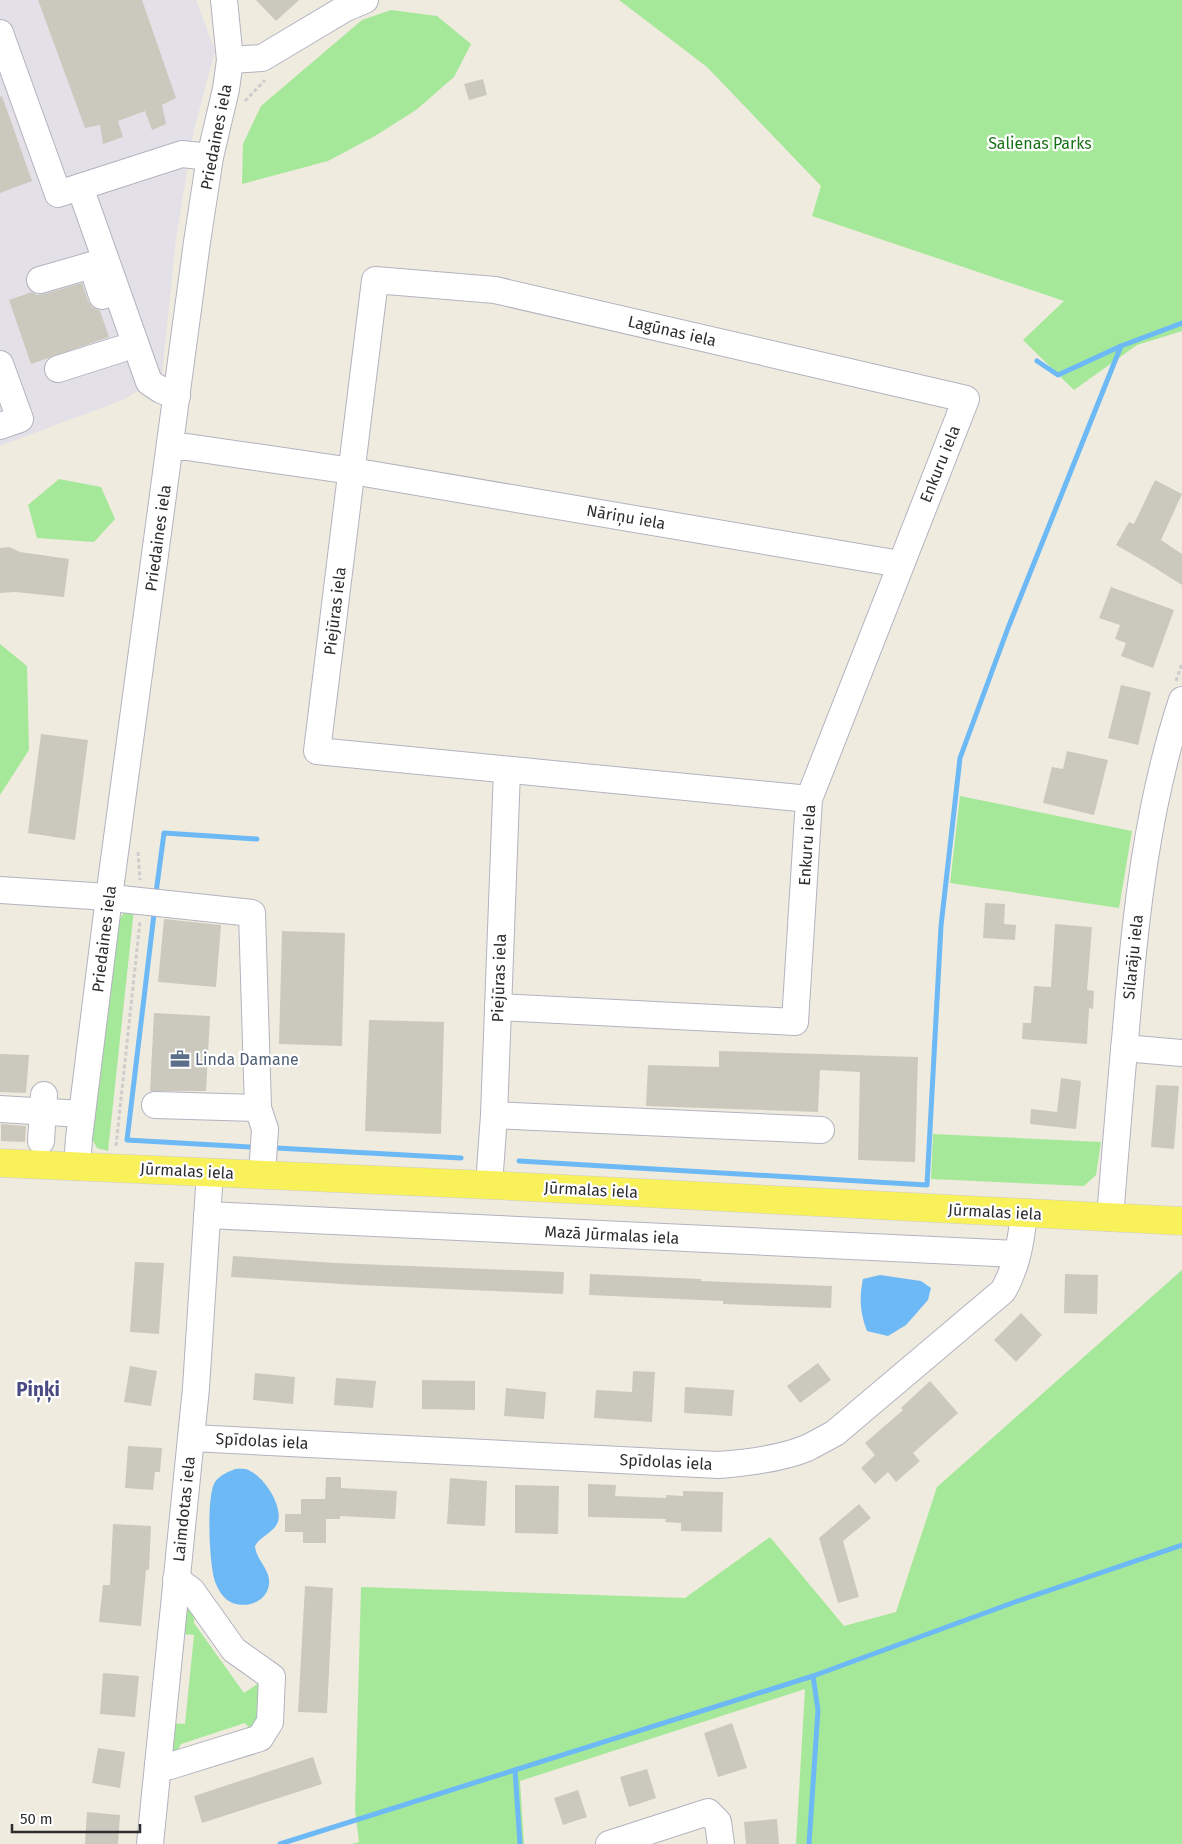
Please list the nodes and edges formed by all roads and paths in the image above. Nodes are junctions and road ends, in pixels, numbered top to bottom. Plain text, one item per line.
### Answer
1 (224, 0) edge
2 (365, 0) edge
3 (0, 33) edge
4 (230, 60) junction
5 (269, 77) dead end
6 (245, 102) dead end
7 (210, 157) junction
8 (80, 187) junction
9 (40, 280) dead end
10 (375, 280) joint
11 (121, 349) junction
12 (0, 364) edge
13 (58, 369) dead end
14 (169, 393) junction
15 (966, 399) joint
16 (0, 426) edge
17 (170, 447) junction
18 (352, 470) junction
19 (900, 564) junction
20 (1182, 700) edge
21 (507, 771) junction
22 (1172, 772) edge
23 (810, 799) junction
24 (137, 844) dead end
25 (0, 890) edge
26 (109, 897) junction
27 (142, 901) junction
28 (498, 1006) junction
29 (1124, 1048) junction
30 (1182, 1052) edge
31 (44, 1103) junction
32 (155, 1105) dead end
33 (258, 1108) junction
34 (0, 1109) edge
35 (82, 1114) junction
36 (494, 1115) junction
37 (821, 1130) dead end
38 (41, 1141) dead end
39 (116, 1146) dead end
40 (0, 1163) edge
41 (77, 1167) junction
42 (210, 1172) junction
43 (262, 1175) junction
44 (489, 1185) junction
45 (1024, 1214) junction
46 (207, 1216) junction
47 (1110, 1218) junction
48 (1182, 1221) edge
49 (1017, 1254) junction
50 (192, 1438) junction
51 (176, 1579) junction
52 (158, 1765) junction
53 (150, 1844) edge
54 (609, 1844) edge
55 (721, 1844) edge

1 - 4 street, Priedaines iela
2 - 4 street
3 - 8 street
4 - 7 street, Priedaines iela
5 - 6 path
7 - 8 street
7 - 14 street, Priedaines iela
8 - 14 street
9 - 11 street
10 - 15 street, Lagūnas iela
10 - 18 street, Piejūras iela
11 - 13 street
11 - 14 street
12 - 16 street
14 - 17 street, Priedaines iela
15 - 19 street, Enkuru iela
17 - 18 street, Nāriņu iela
17 - 26 street, Priedaines iela
18 - 19 street, Nāriņu iela
18 - 21 street, Piejūras iela
19 - 23 street, Enkuru iela
20 - 22 street, Silarāju iela
21 - 23 street, Piejūras iela
21 - 28 street, Piejūras iela
22 - 29 street, Silarāju iela
23 - 28 street, Enkuru iela
24 - 27 path
25 - 26 street
26 - 27 street
26 - 35 street, Priedaines iela
27 - 33 street
27 - 39 path
28 - 36 street, Piejūras iela
29 - 30 street
29 - 47 street, Silarāju iela
31 - 34 street
31 - 35 street
31 - 38 street
32 - 33 street
33 - 43 street
35 - 41 street, Priedaines iela
36 - 37 street
36 - 44 street, Piejūras iela
40 - 41 main road, Jūrmalas iela
41 - 42 main road, Jūrmalas iela
42 - 43 main road, Jūrmalas iela
42 - 46 street, Laimdotas iela
43 - 44 main road, Jūrmalas iela
44 - 45 main road, Jūrmalas iela
45 - 47 main road, Jūrmalas iela
45 - 49 street, Spīdolas iela
46 - 49 street, Mazā Jūrmalas iela
46 - 50 street, Laimdotas iela
47 - 48 main road, Jūrmalas iela
49 - 50 street, Spīdolas iela
50 - 51 street, Laimdotas iela
51 - 52 street, Laimdotas iela
51 - 52 street
52 - 53 street, Laimdotas iela
54 - 55 street

